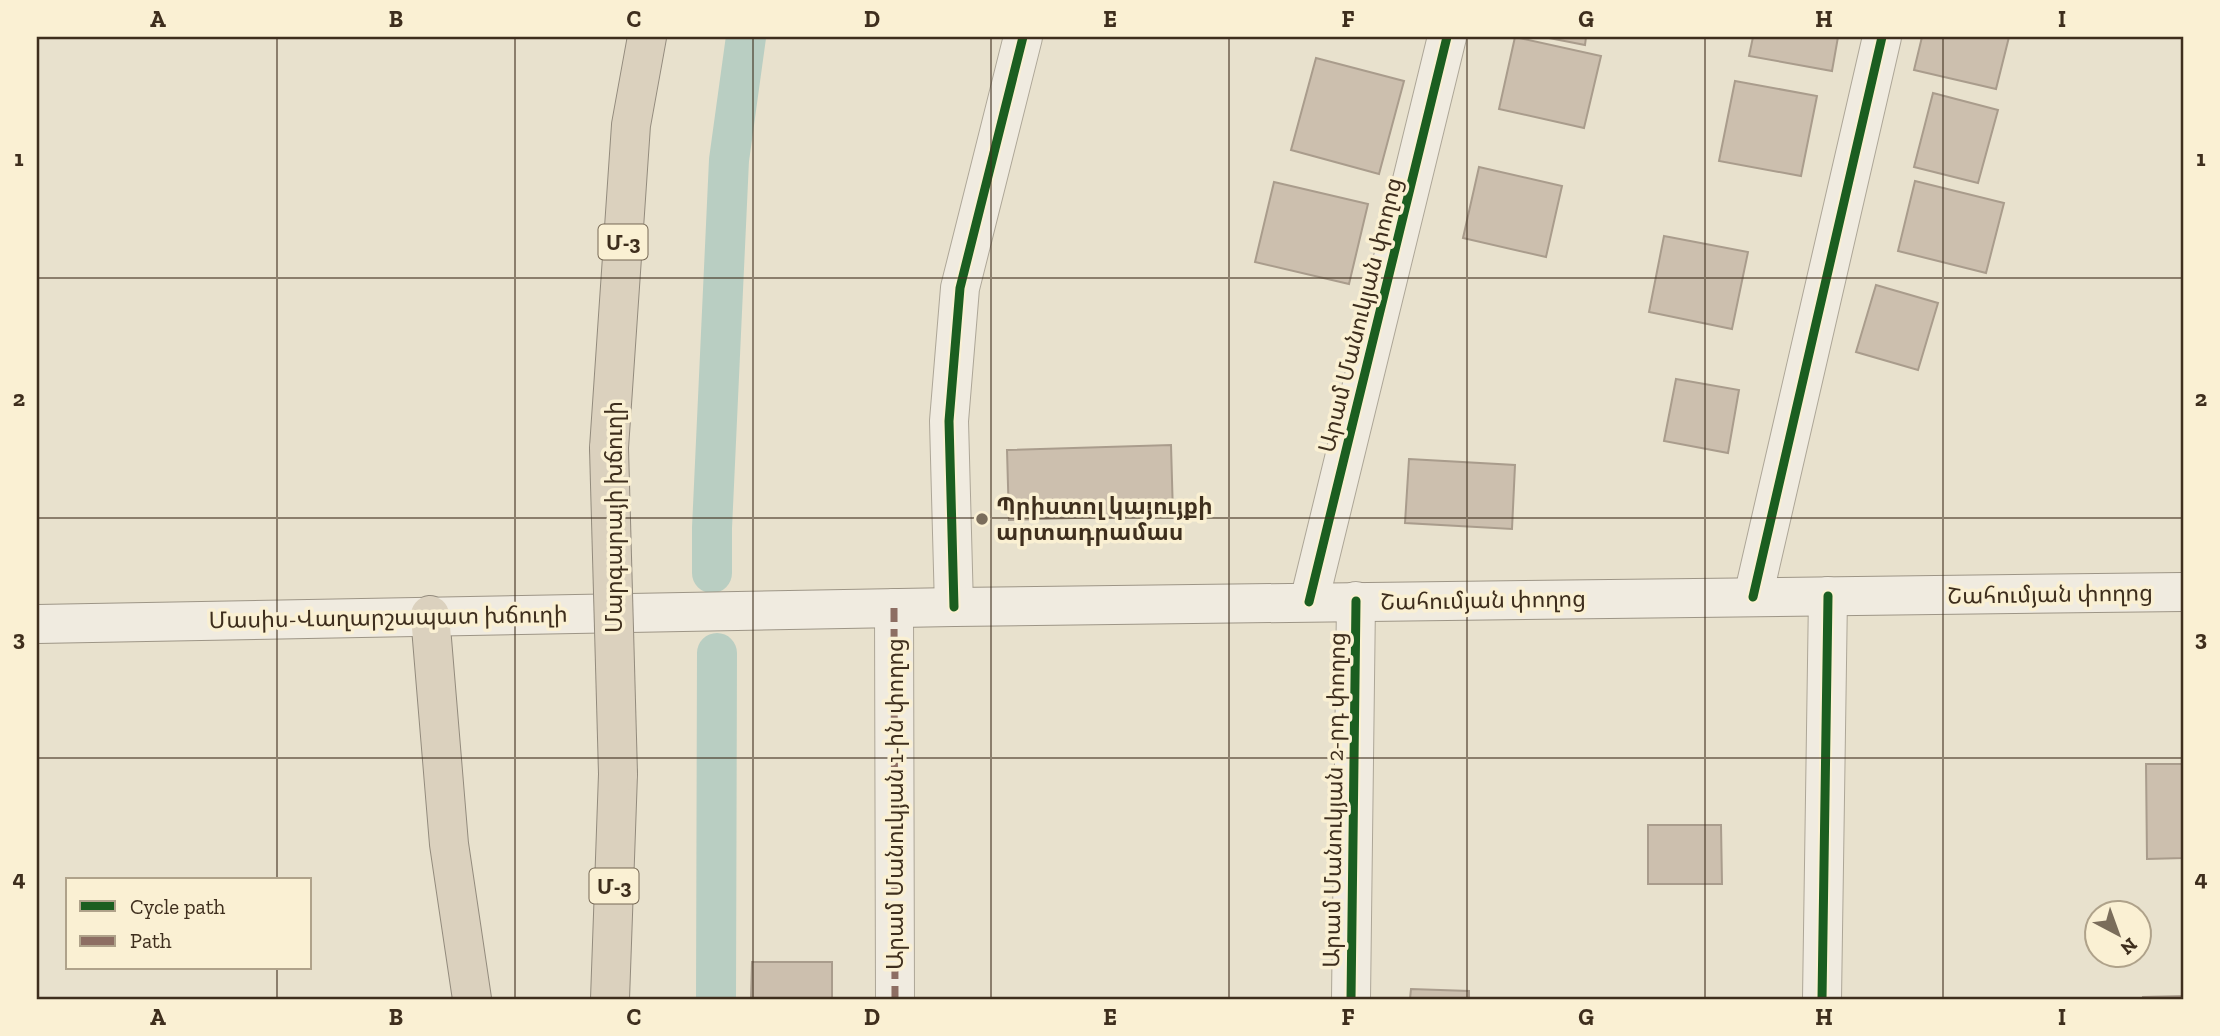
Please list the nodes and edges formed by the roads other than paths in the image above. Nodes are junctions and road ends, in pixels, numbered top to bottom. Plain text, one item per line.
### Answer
1 (647, 37) edge
2 (1023, 37) edge
3 (1447, 37) edge
4 (1882, 37) edge
5 (2183, 592) edge
6 (1828, 596) junction
7 (1753, 597) junction
8 (1356, 601) junction
9 (1310, 602) junction
10 (954, 607) junction
11 (894, 608) junction
12 (740, 611) joint
13 (430, 615) junction
14 (37, 624) edge
15 (472, 999) edge
16 (610, 999) edge
17 (895, 999) edge
18 (1351, 999) edge
19 (1822, 999) edge

1 - 16 highway, Մարգարայի խճուղի / Մ-3, bridge
2 - 10 street
3 - 9 street, Արամ Մանուկյան փողոց
4 - 7 street
5 - 6 street, Շահումյան փողոց
6 - 7 street, Շահումյան փողոց
6 - 19 street
7 - 8 street, Շահումյան փողոց
8 - 9 street, Շահումյան փողոց
8 - 18 street, Արամ Մանուկյան 2-րդ փողոց
9 - 10 street, Շահումյան փողոց
10 - 11 street, Շահումյան փողոց
11 - 12 street, Շահումյան փողոց
11 - 17 street, Արամ Մանուկյան 1-ին փողոց
12 - 13 street, Մասիս-Վաղարշապատ խճուղի
13 - 14 street, Մասիս-Վաղարշապատ խճուղի
13 - 15 highway

